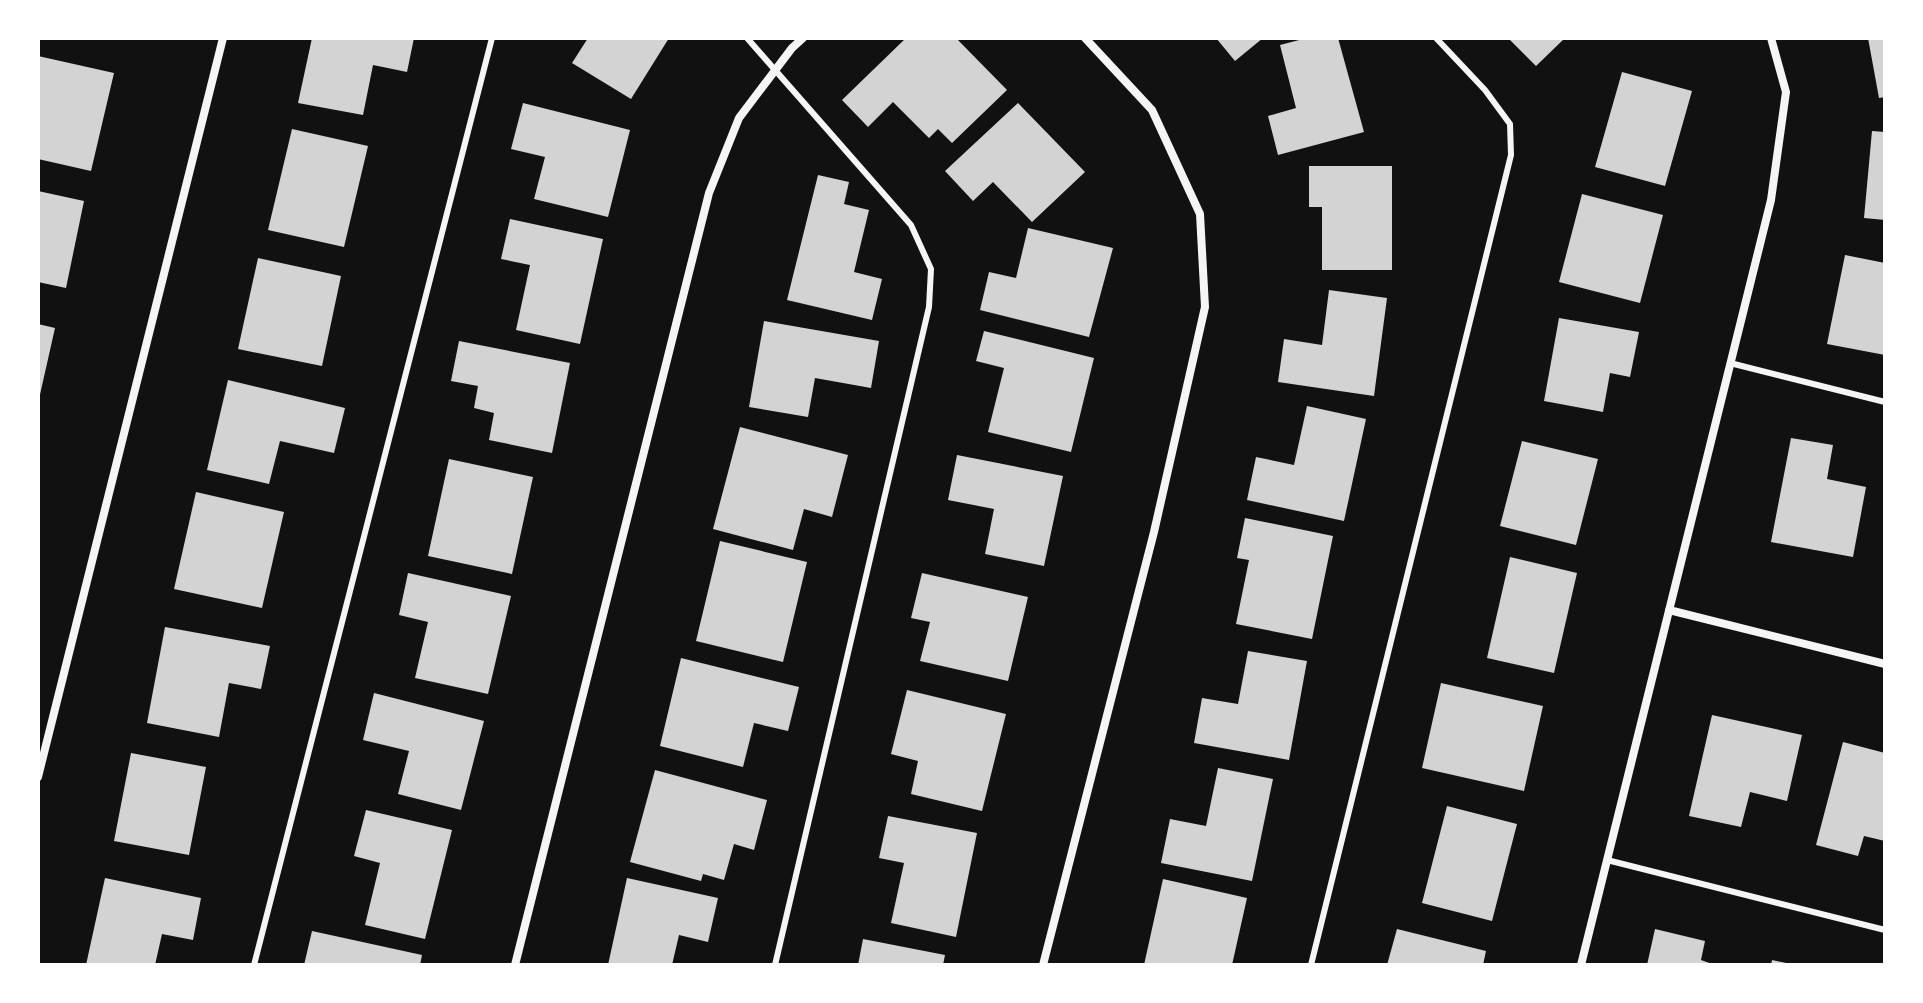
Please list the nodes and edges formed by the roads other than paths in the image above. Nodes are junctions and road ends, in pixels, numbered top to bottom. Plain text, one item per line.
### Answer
1 (223, 38) edge
2 (492, 38) edge
3 (747, 38) edge
4 (803, 38) edge
5 (1085, 38) edge
6 (1436, 38) edge
7 (1771, 38) edge
8 (776, 68) junction
9 (1730, 363) junction
10 (1885, 402) edge
11 (1669, 610) junction
12 (1885, 664) edge
13 (38, 777) edge
14 (1607, 860) junction
15 (1885, 930) edge
16 (254, 965) edge
17 (515, 965) edge
18 (775, 965) edge
19 (1043, 965) edge
20 (1311, 965) edge
21 (1581, 965) edge

1 - 13 street
2 - 16 lane
3 - 8 lane
4 - 8 street
5 - 19 street
6 - 20 lane
7 - 9 street
8 - 17 street
8 - 18 lane
9 - 10 lane
9 - 11 street
11 - 12 street
11 - 14 street
14 - 15 lane
14 - 21 street

